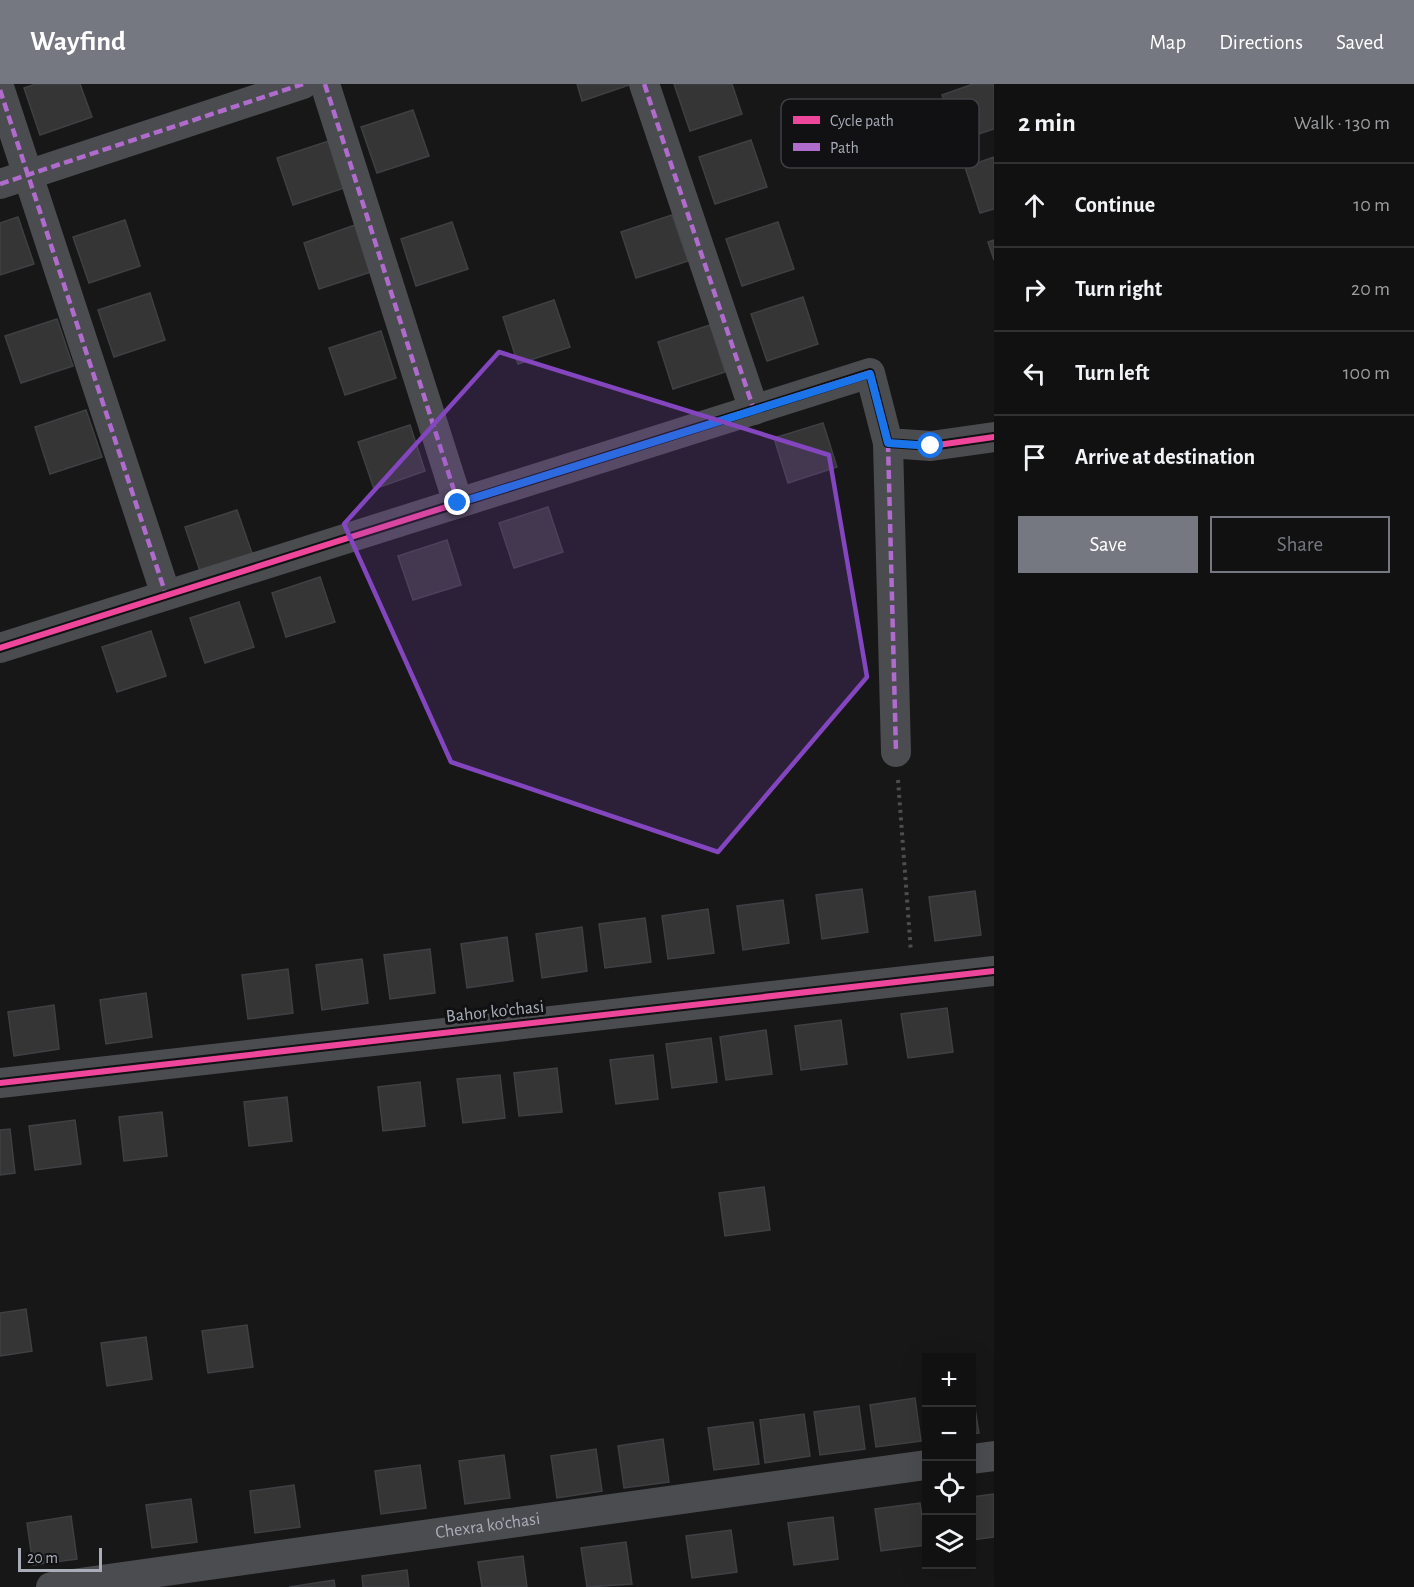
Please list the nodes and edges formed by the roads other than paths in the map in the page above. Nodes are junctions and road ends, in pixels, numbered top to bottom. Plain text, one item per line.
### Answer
1 (303, 84) edge
2 (325, 84) edge
3 (644, 84) edge
4 (0, 90) edge
5 (30, 174) junction
6 (0, 184) edge
7 (754, 410) junction
8 (994, 436) edge
9 (888, 443) junction
10 (458, 503) junction
11 (166, 595) junction
12 (0, 648) edge
13 (896, 752) road end
14 (994, 971) edge
15 (0, 1083) edge
16 (994, 1456) edge
17 (976, 1458) edge
18 (922, 1466) edge
19 (51, 1587) edge

1 - 5 street
2 - 10 street
3 - 7 street
4 - 5 street
5 - 6 street
5 - 11 street
7 - 9 street
7 - 10 street
8 - 9 street
9 - 13 street
10 - 11 street
11 - 12 street
14 - 15 street, Bahor ko'chasi
16 - 17 street
18 - 19 street, Chexra ko'chasi

